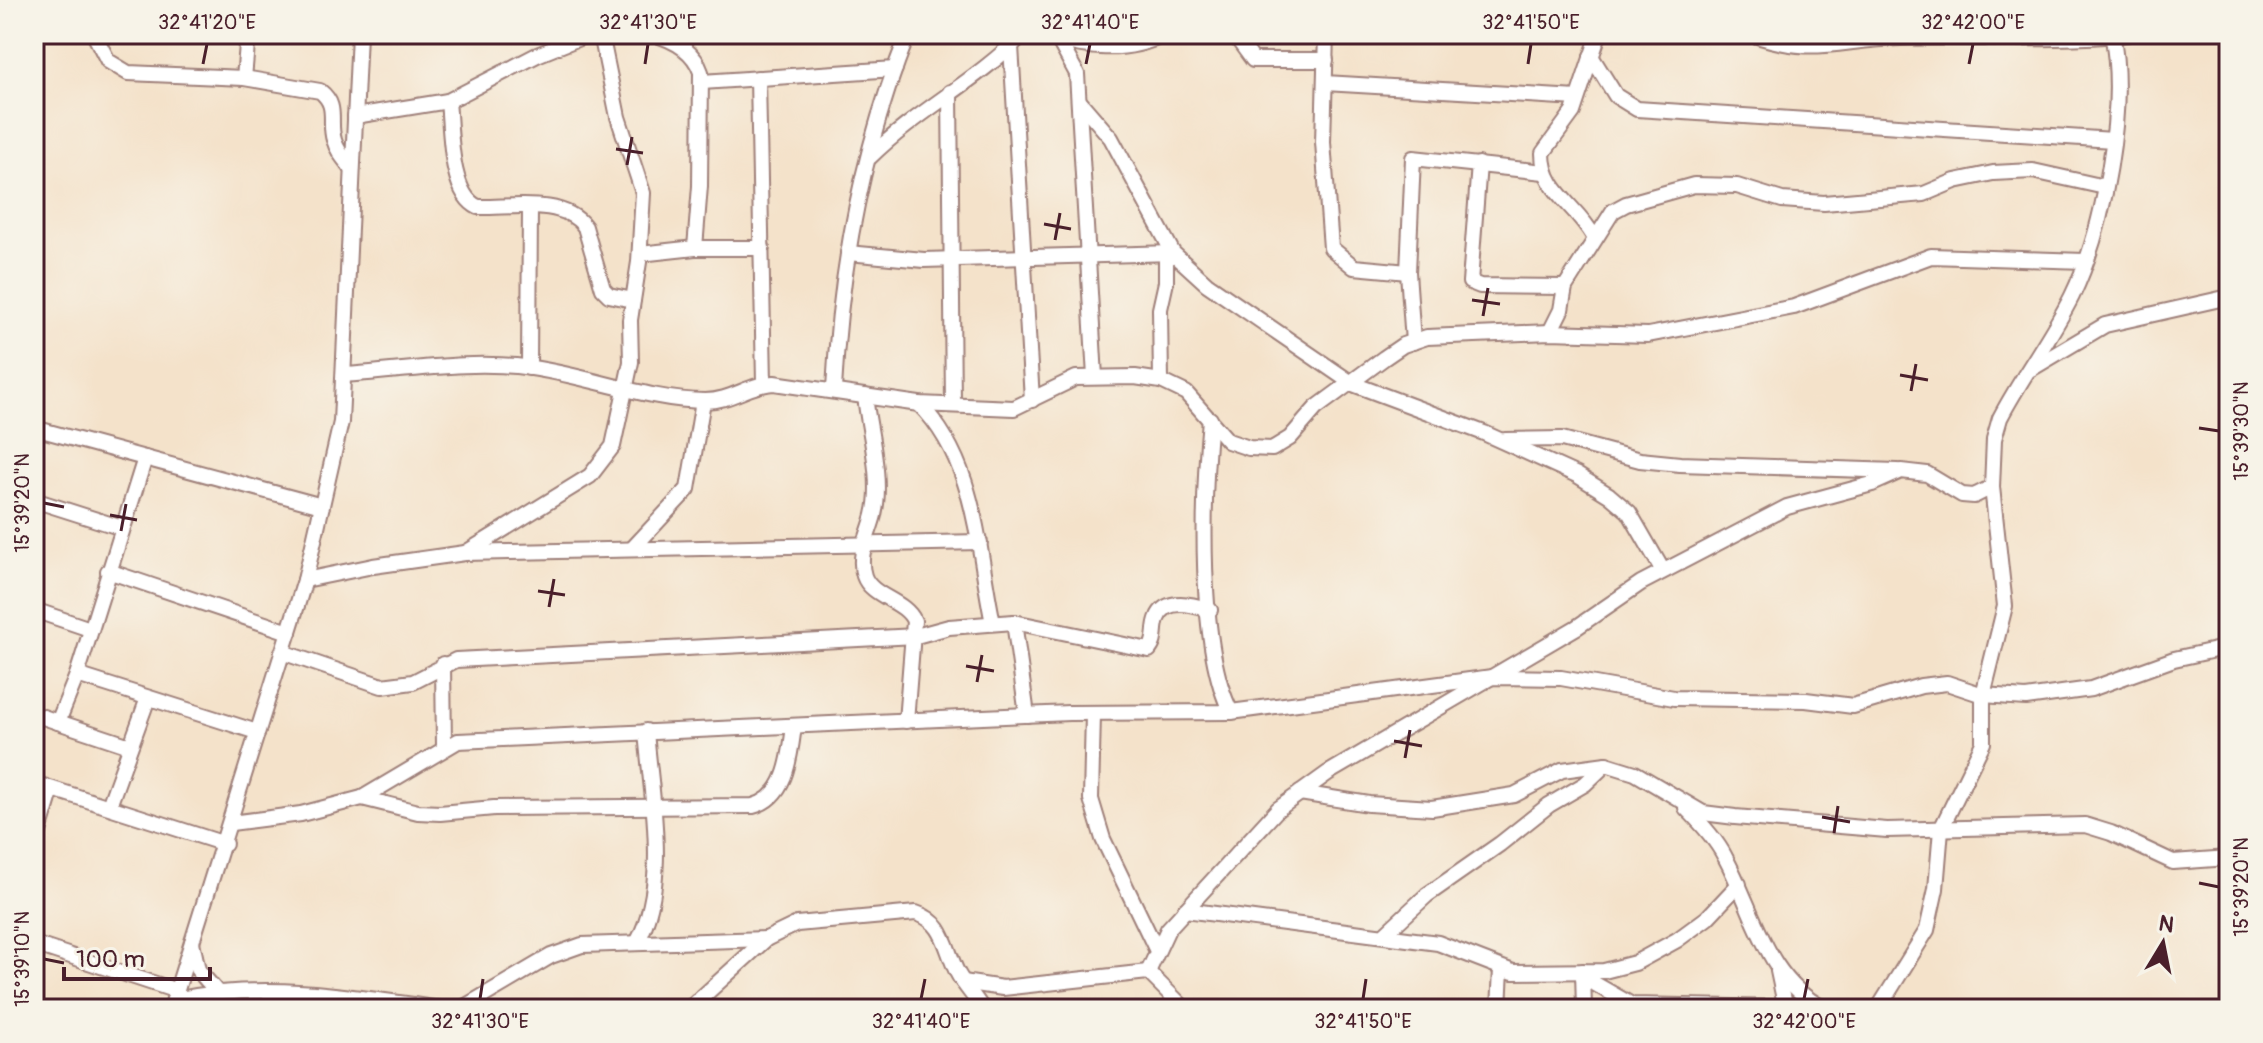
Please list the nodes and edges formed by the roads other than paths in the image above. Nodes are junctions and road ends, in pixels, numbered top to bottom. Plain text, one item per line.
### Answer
1 (94, 34) edge
2 (248, 34) edge
3 (359, 34) edge
4 (589, 34) edge
5 (601, 34) edge
6 (653, 34) edge
7 (908, 34) edge
8 (1023, 34) edge
9 (1036, 34) edge
10 (1165, 34) edge
11 (1326, 34) edge
12 (1599, 34) edge
13 (1751, 34) edge
14 (2117, 34) edge
15 (1236, 35) edge
16 (1059, 41) junction
17 (1011, 46) junction
18 (1591, 56) junction
19 (1326, 60) junction
20 (895, 69) junction
21 (244, 78) junction
22 (758, 78) junction
23 (702, 82) junction
24 (1325, 83) junction
25 (950, 92) junction
26 (1577, 98) junction
27 (448, 101) junction
28 (1080, 102) junction
29 (355, 116) junction
30 (2113, 140) junction
31 (870, 157) junction
32 (1479, 164) junction
33 (352, 169) junction
34 (1544, 172) junction
35 (2105, 187) junction
36 (530, 207) junction
37 (1594, 237) junction
38 (695, 248) junction
39 (762, 248) junction
40 (848, 253) junction
41 (1169, 253) junction
42 (640, 254) junction
43 (1023, 258) junction
44 (1087, 258) junction
45 (952, 260) junction
46 (2085, 261) junction
47 (1408, 272) junction
48 (1565, 287) junction
49 (2229, 297) edge
50 (633, 300) junction
51 (1550, 332) junction
52 (1413, 342) junction
53 (529, 368) junction
54 (2028, 372) junction
55 (344, 375) junction
56 (1095, 377) junction
57 (1161, 381) junction
58 (764, 383) junction
59 (1353, 384) junction
60 (624, 386) junction
61 (834, 389) junction
62 (865, 396) junction
63 (1032, 400) junction
64 (703, 401) junction
65 (919, 404) junction
66 (953, 405) junction
67 (1210, 419) junction
68 (34, 428) edge
69 (1493, 438) junction
70 (145, 458) junction
71 (1901, 471) junction
72 (1992, 487) junction
73 (34, 500) edge
74 (322, 506) junction
75 (122, 528) junction
76 (980, 542) junction
77 (863, 546) junction
78 (633, 548) junction
79 (465, 553) junction
80 (108, 571) junction
81 (1663, 571) junction
82 (305, 580) junction
83 (34, 610) edge
84 (1210, 610) junction
85 (1014, 622) junction
86 (993, 623) junction
87 (90, 629) junction
88 (289, 632) junction
89 (916, 636) junction
90 (2229, 647) edge
91 (282, 652) junction
92 (443, 664) junction
93 (77, 675) junction
94 (1492, 677) junction
95 (1983, 695) junction
96 (148, 698) junction
97 (1231, 712) junction
98 (34, 714) edge
99 (1093, 714) junction
100 (1027, 715) junction
101 (906, 721) junction
102 (58, 722) junction
103 (794, 726) junction
104 (646, 731) junction
105 (257, 732) junction
106 (130, 746) junction
107 (444, 746) junction
108 (1606, 764) junction
109 (34, 783) edge
110 (52, 789) junction
111 (1300, 793) junction
112 (362, 798) junction
113 (1677, 800) junction
114 (109, 806) junction
115 (651, 807) junction
116 (231, 823) junction
117 (1941, 829) junction
118 (225, 844) junction
119 (34, 848) edge
120 (2229, 858) edge
121 (1739, 884) junction
122 (1185, 910) junction
123 (1386, 933) junction
124 (191, 938) junction
125 (766, 939) junction
126 (637, 943) junction
127 (34, 944) edge
128 (1157, 951) junction
129 (1501, 969) junction
130 (1778, 970) junction
131 (1148, 972) junction
132 (1583, 974) junction
133 (963, 982) junction
134 (217, 992) junction
135 (174, 1000) edge
136 (1646, 1008) edge
137 (1714, 1008) edge
138 (1786, 1008) edge
139 (441, 1009) edge
140 (461, 1009) edge
141 (689, 1009) edge
142 (982, 1009) edge
143 (1185, 1009) edge
144 (1499, 1009) edge
145 (1584, 1009) edge
146 (1825, 1009) edge
147 (1878, 1009) edge

1 - 21 street
2 - 21 street
3 - 29 street
4 - 27 street
5 - 42 street
6 - 23 street
7 - 20 street
8 - 17 street
9 - 16 street
10 - 16 street
11 - 19 street
12 - 18 street
13 - 14 street
14 - 30 street
15 - 19 street
16 - 28 street
17 - 25 street
17 - 43 street
18 - 26 street
18 - 30 street
19 - 24 street
20 - 22 street
20 - 31 street
21 - 33 street
22 - 23 street
22 - 39 street
23 - 38 street
24 - 26 street
24 - 47 street
25 - 31 street
25 - 45 street
26 - 34 street
27 - 29 street
27 - 36 street
28 - 41 street
28 - 44 street
29 - 33 street
30 - 35 street
31 - 40 street
32 - 34 street
32 - 47 street
32 - 48 street
33 - 55 street
34 - 37 street
35 - 37 street
35 - 46 street
36 - 50 street
36 - 53 street
37 - 48 street
38 - 39 street
38 - 42 street
39 - 58 street
40 - 45 street
40 - 61 street
41 - 44 street
41 - 57 street
41 - 59 street
42 - 50 street
43 - 44 street
43 - 45 street
43 - 63 street
44 - 56 street
45 - 66 street
46 - 51 street
46 - 54 street
47 - 52 street
48 - 51 street
49 - 54 street
50 - 60 street
51 - 52 street
52 - 59 street
53 - 55 street
53 - 60 street
54 - 72 street
55 - 74 street
56 - 57 street
56 - 63 street
57 - 67 street
58 - 61 street
58 - 64 street
59 - 67 street
59 - 69 street
60 - 64 street
60 - 79 street
61 - 62 street
62 - 65 street
62 - 77 street
63 - 66 street
64 - 78 street
65 - 66 street
65 - 76 street
67 - 84 street
68 - 70 street
69 - 71 street
69 - 81 street
70 - 74 street
70 - 75 street
71 - 72 street
71 - 81 street
72 - 95 street
73 - 75 street
74 - 82 street
75 - 80 street
76 - 77 street
76 - 86 street
77 - 78 street
77 - 89 street
78 - 79 street
79 - 82 street
80 - 87 street
80 - 88 street
81 - 94 street
82 - 88 street
83 - 87 street
84 - 85 street
84 - 97 street
85 - 86 street
85 - 100 street
86 - 89 street
87 - 93 street
88 - 91 street
89 - 92 street
89 - 101 street
90 - 95 street
91 - 92 street
91 - 105 street
92 - 107 street
93 - 96 street
93 - 102 street
94 - 95 street
94 - 97 street
94 - 111 street
95 - 117 street
96 - 105 street
96 - 106 street
97 - 99 street
98 - 102 street
99 - 100 street
99 - 128 street
100 - 101 street
101 - 103 street
102 - 106 street
103 - 104 street
103 - 115 street
104 - 107 street
104 - 115 street
105 - 116 street
106 - 114 street
107 - 112 street
108 - 111 street
108 - 113 street
108 - 123 street
109 - 110 street
110 - 114 street
110 - 119 street
111 - 122 street
112 - 115 street
112 - 116 street
113 - 117 street
113 - 121 street
114 - 118 street
115 - 126 street
116 - 118 street
117 - 120 street
117 - 147 street
118 - 124 street
121 - 130 street
121 - 132 street
122 - 123 street
122 - 128 street
123 - 129 street
124 - 134 street
124 - 135 street
125 - 126 street
125 - 133 street
125 - 141 street
126 - 140 street
127 - 135 street
128 - 131 street
129 - 132 street
129 - 144 street
130 - 138 street
130 - 146 street
131 - 133 street
131 - 143 street
132 - 136 street
132 - 145 street
133 - 142 street
134 - 135 street
134 - 139 street
136 - 137 street
137 - 138 street

